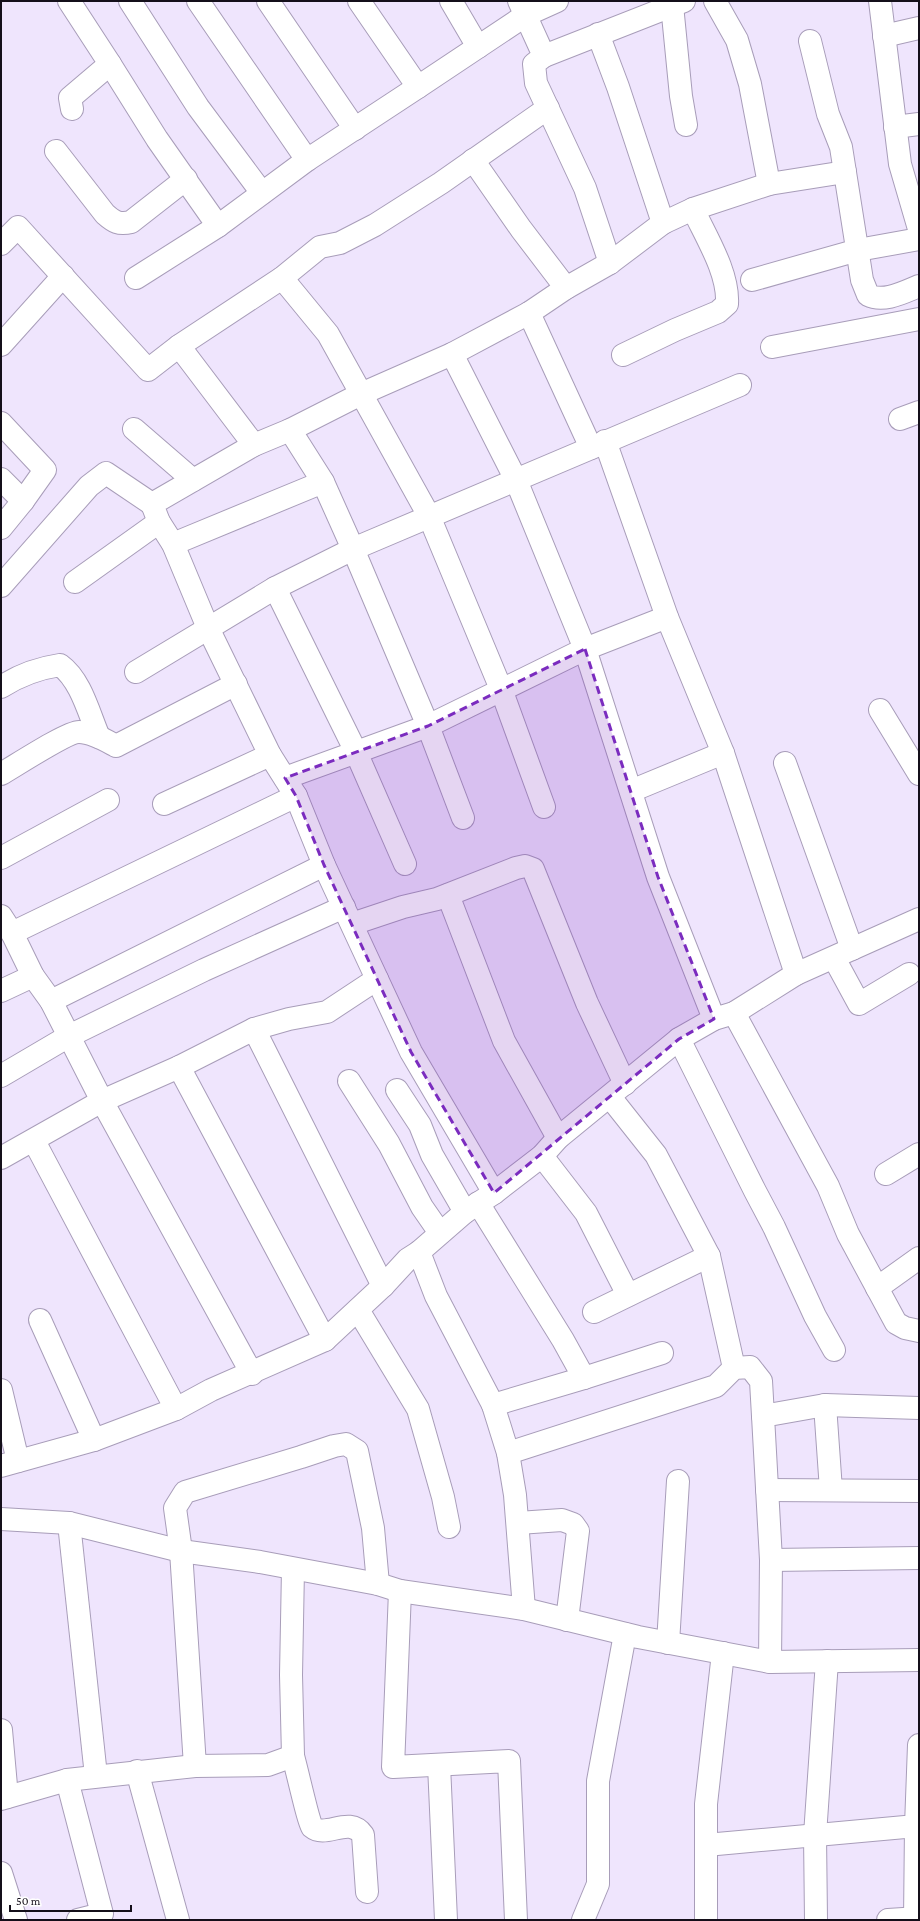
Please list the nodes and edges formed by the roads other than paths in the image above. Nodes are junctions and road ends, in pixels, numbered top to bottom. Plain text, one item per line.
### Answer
1 (69, 1) edge
2 (130, 1) edge
3 (198, 1) edge
4 (269, 1) edge
5 (359, 1) edge
6 (451, 1) edge
7 (557, 1) edge
8 (715, 1) edge
9 (880, 1) edge
10 (678, 3) edge
11 (523, 8) edge
12 (919, 28) edge
13 (598, 34) junction
14 (884, 36) junction
15 (810, 41) dead end
16 (478, 47) junction
17 (544, 56) junction
18 (110, 64) junction
19 (418, 86) junction
20 (548, 108) junction
21 (72, 109) dead end
22 (686, 124) dead end
23 (919, 124) edge
24 (895, 127) junction
25 (355, 129) junction
26 (56, 151) dead end
27 (307, 160) junction
28 (473, 160) junction
29 (845, 172) junction
30 (186, 179) junction
31 (769, 184) junction
32 (262, 193) junction
33 (693, 209) junction
34 (663, 223) junction
35 (218, 226) junction
36 (919, 229) edge
37 (919, 239) edge
38 (1, 244) edge
39 (858, 250) junction
40 (610, 263) junction
41 (63, 276) junction
42 (136, 278) dead end
43 (282, 278) junction
44 (752, 280) dead end
45 (919, 286) edge
46 (566, 288) junction
47 (529, 313) junction
48 (919, 319) edge
49 (1, 345) edge
50 (179, 346) junction
51 (772, 347) dead end
52 (452, 354) junction
53 (623, 356) dead end
54 (740, 385) dead end
55 (361, 394) junction
56 (1, 423) edge
57 (134, 428) dead end
58 (290, 430) junction
59 (254, 445) junction
60 (598, 445) junction
61 (1, 479) edge
62 (193, 480) junction
63 (516, 480) junction
64 (323, 482) junction
65 (23, 501) junction
66 (155, 513) junction
67 (429, 516) junction
68 (1, 528) edge
69 (173, 544) junction
70 (353, 549) junction
71 (75, 582) dead end
72 (1, 586) edge
73 (275, 588) junction
74 (667, 617) junction
75 (208, 628) junction
76 (585, 649) junction
77 (136, 672) dead end
78 (236, 684) junction
79 (1, 687) edge
80 (501, 689) junction
81 (880, 710) dead end
82 (428, 726) junction
83 (99, 737) junction
84 (356, 752) junction
85 (723, 753) junction
86 (270, 755) junction
87 (785, 763) dead end
88 (1, 774) edge
89 (919, 774) edge
90 (285, 778) junction
91 (631, 791) junction
92 (296, 796) junction
93 (108, 800) dead end
94 (164, 804) dead end
95 (544, 807) dead end
96 (463, 818) dead end
97 (1, 858) edge
98 (405, 864) dead end
99 (324, 865) junction
100 (448, 895) junction
101 (348, 916) junction
102 (919, 919) edge
103 (7, 925) edge
104 (843, 954) junction
105 (796, 974) junction
106 (909, 974) dead end
107 (33, 976) junction
108 (377, 979) junction
109 (1, 991) edge
110 (51, 1001) junction
111 (724, 1016) junction
112 (254, 1029) junction
113 (69, 1036) junction
114 (679, 1039) junction
115 (179, 1067) junction
116 (1, 1076) edge
117 (349, 1081) dead end
118 (397, 1090) dead end
119 (618, 1090) junction
120 (102, 1101) junction
121 (558, 1138) junction
122 (34, 1141) junction
123 (919, 1154) edge
124 (542, 1156) junction
125 (1, 1158) edge
126 (886, 1174) dead end
127 (479, 1203) junction
128 (440, 1233) junction
129 (419, 1252) junction
130 (709, 1256) junction
131 (919, 1258) edge
132 (383, 1286) junction
133 (877, 1288) junction
134 (628, 1295) junction
135 (358, 1310) junction
136 (594, 1312) dead end
137 (40, 1320) dead end
138 (919, 1331) edge
139 (325, 1340) junction
140 (834, 1350) dead end
141 (662, 1353) dead end
142 (734, 1368) junction
143 (252, 1374) junction
144 (584, 1378) junction
145 (1, 1390) edge
146 (493, 1405) junction
147 (825, 1405) junction
148 (919, 1408) edge
149 (176, 1409) junction
150 (763, 1416) junction
151 (94, 1440) junction
152 (508, 1453) junction
153 (10, 1463) edge
154 (678, 1481) dead end
155 (766, 1490) junction
156 (831, 1490) junction
157 (919, 1492) edge
158 (1, 1519) edge
159 (69, 1523) junction
160 (518, 1523) junction
161 (449, 1527) dead end
162 (181, 1551) junction
163 (919, 1558) edge
164 (771, 1560) junction
165 (293, 1569) junction
166 (378, 1584) junction
167 (400, 1591) junction
168 (524, 1610) junction
169 (567, 1620) junction
170 (625, 1634) junction
171 (668, 1642) junction
172 (723, 1653) junction
173 (919, 1660) edge
174 (827, 1661) junction
175 (770, 1662) junction
176 (1, 1730) edge
177 (919, 1745) edge
178 (293, 1756) junction
179 (439, 1765) junction
180 (196, 1766) junction
181 (137, 1771) junction
182 (96, 1776) junction
183 (67, 1780) junction
184 (4, 1798) edge
185 (916, 1826) junction
186 (815, 1835) junction
187 (706, 1845) junction
188 (1, 1873) edge
189 (367, 1892) dead end
190 (916, 1919) edge
191 (16, 1920) edge
192 (78, 1920) edge
193 (178, 1920) edge
194 (446, 1920) edge
195 (516, 1920) edge
196 (583, 1920) edge
197 (706, 1920) edge
198 (816, 1920) edge
199 (888, 1920) edge

1 - 18 street
2 - 32 street
3 - 27 street
4 - 25 street
5 - 19 street
6 - 16 street
7 - 11 street
8 - 31 street
9 - 14 street
10 - 13 street
10 - 22 street
11 - 16 street
11 - 17 street
12 - 14 street
13 - 17 street
13 - 34 street
14 - 24 street
15 - 29 street
16 - 19 street
17 - 20 street
18 - 21 street
18 - 30 street
19 - 25 street
20 - 28 street
20 - 40 street
23 - 24 street
24 - 36 street
25 - 27 street
26 - 30 street
27 - 32 street
28 - 43 street
28 - 46 street
29 - 31 street
29 - 39 street
30 - 35 street
31 - 33 street
32 - 35 street
33 - 34 street
33 - 53 street
34 - 40 street
35 - 42 street
37 - 39 street
38 - 41 street
39 - 44 street
39 - 45 street
40 - 46 street
41 - 49 street
41 - 50 street
43 - 50 street
43 - 55 street
46 - 47 street
47 - 52 street
47 - 60 street
48 - 51 street
50 - 59 street
52 - 55 street
52 - 63 street
54 - 60 street
55 - 58 street
55 - 67 street
56 - 65 street
57 - 62 street
58 - 59 street
58 - 64 street
59 - 62 street
60 - 63 street
60 - 74 street
61 - 65 street
62 - 66 street
63 - 67 street
63 - 76 street
64 - 69 street
64 - 70 street
65 - 68 street
66 - 69 street
66 - 71 street
66 - 72 street
67 - 70 street
67 - 80 street
69 - 75 street
70 - 73 street
70 - 82 street
73 - 75 street
73 - 84 street
74 - 76 street
74 - 85 street
75 - 77 street
75 - 78 street
76 - 80 street
76 - 91 street
78 - 83 street
78 - 86 street
79 - 83 street
80 - 82 street
80 - 95 street
81 - 89 street
82 - 84 street
82 - 96 street
83 - 88 street
84 - 90 street
84 - 98 street
85 - 91 street
85 - 105 street
86 - 90 street
86 - 94 street
87 - 104 street
90 - 92 street
91 - 111 street
92 - 99 street
92 - 103 street
93 - 97 street
99 - 101 street
99 - 110 street
100 - 101 street
100 - 119 street
100 - 121 street
101 - 108 street
101 - 113 street
102 - 104 street
103 - 107 street
104 - 105 street
104 - 106 street
105 - 111 street
107 - 109 street
107 - 110 street
108 - 112 street
108 - 127 street
110 - 113 street
111 - 114 street
111 - 133 street
112 - 115 street
112 - 132 street
113 - 116 street
113 - 120 street
114 - 119 street
114 - 140 street
115 - 120 street
115 - 139 street
117 - 128 street
118 - 127 street
119 - 121 street
119 - 130 street
120 - 122 street
120 - 143 street
121 - 124 street
122 - 125 street
122 - 149 street
123 - 126 street
124 - 127 street
124 - 134 street
127 - 128 street
127 - 144 street
128 - 129 street
129 - 132 street
129 - 146 street
130 - 134 street
130 - 142 street
131 - 133 street
132 - 135 street
133 - 138 street
134 - 136 street
135 - 139 street
135 - 161 street
137 - 151 street
139 - 143 street
141 - 144 street
142 - 150 street
142 - 152 street
143 - 149 street
144 - 146 street
145 - 153 street
146 - 152 street
147 - 148 street
147 - 150 street
147 - 156 street
149 - 151 street
150 - 155 street
151 - 153 street
152 - 160 street
154 - 171 street
155 - 156 street
155 - 164 street
156 - 157 street
158 - 159 street
159 - 162 street
159 - 182 street
160 - 168 street
160 - 169 street
162 - 165 street
162 - 166 street
162 - 180 street
163 - 164 street
164 - 175 street
165 - 166 street
165 - 178 street
166 - 167 street
167 - 168 street
167 - 179 street
168 - 169 street
169 - 170 street
170 - 171 street
170 - 196 street
171 - 172 street
172 - 175 street
172 - 187 street
173 - 174 street
174 - 175 street
174 - 186 street
176 - 184 street
177 - 185 street
178 - 180 street
178 - 189 street
179 - 194 street
179 - 195 street
180 - 181 street
181 - 182 street
181 - 193 street
182 - 183 street
183 - 184 street
183 - 192 street
185 - 186 street
185 - 190 street
186 - 187 street
186 - 198 street
187 - 197 street
188 - 191 street
190 - 199 street

